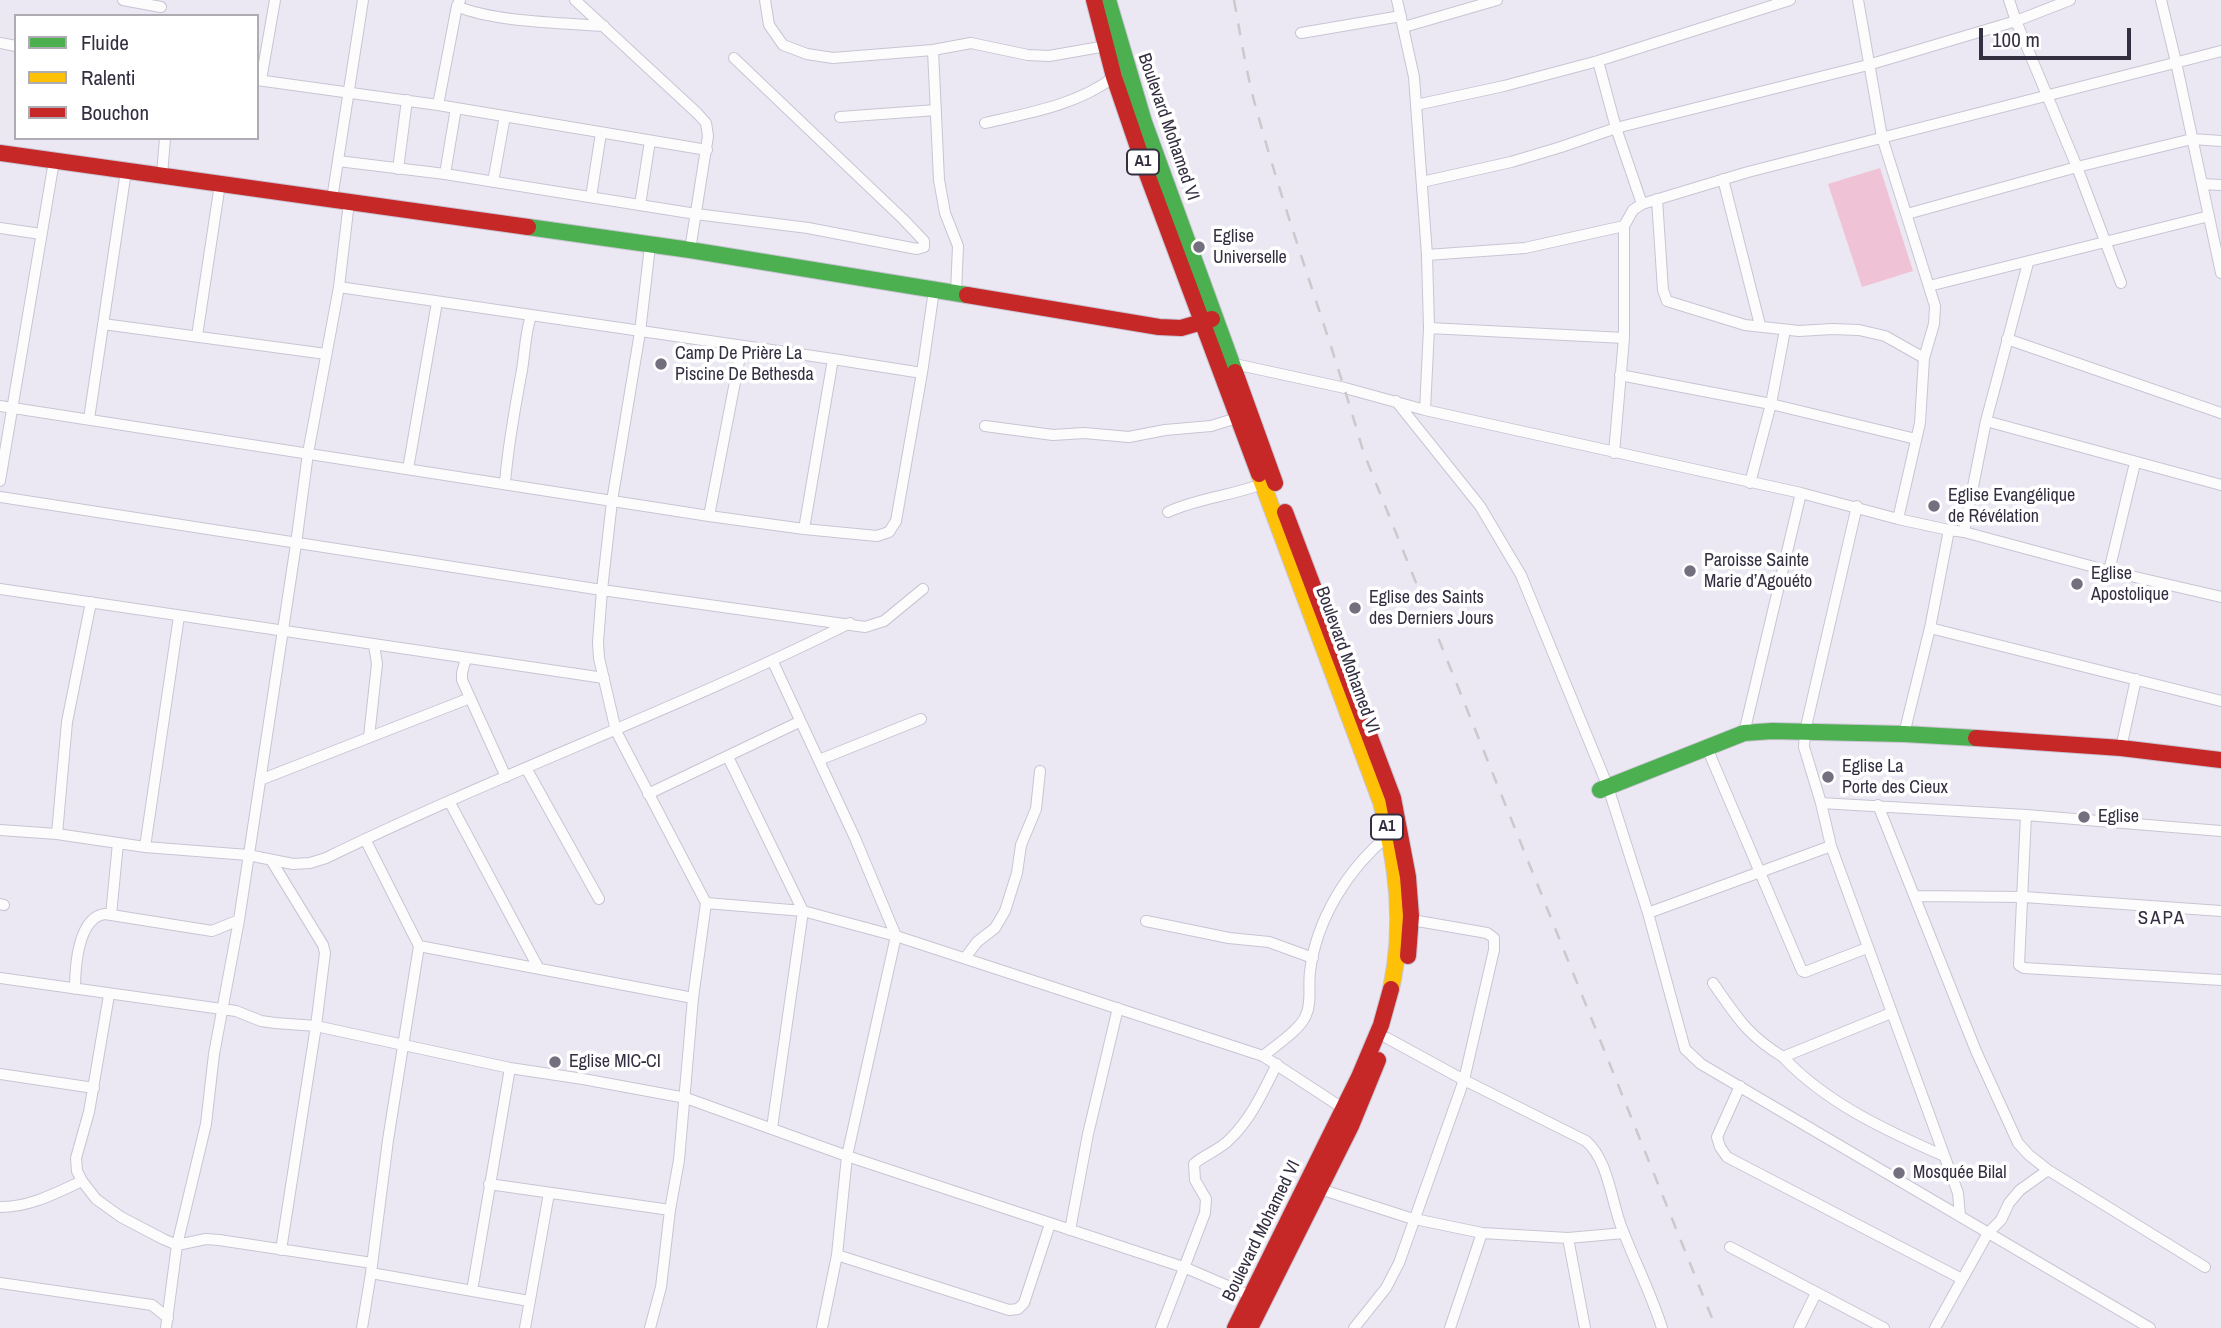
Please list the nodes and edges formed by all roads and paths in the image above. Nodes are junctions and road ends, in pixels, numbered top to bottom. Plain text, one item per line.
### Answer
1 (123, 0) edge
2 (275, 0) edge
3 (363, 0) edge
4 (575, 0) edge
5 (765, 0) edge
6 (1094, 0) edge
7 (1108, 0) edge
8 (1397, 0) edge
9 (1497, 0) edge
10 (1790, 0) edge
11 (1858, 0) edge
12 (2010, 0) edge
13 (2070, 0) edge
14 (2161, 0) edge
15 (458, 3) edge
16 (161, 7) dead end
17 (1403, 21) junction
18 (2016, 21) junction
19 (604, 26) junction
20 (1301, 33) dead end
21 (1105, 46) junction
22 (933, 50) junction
23 (2221, 51) edge
24 (734, 58) dead end
25 (1598, 61) junction
26 (2176, 62) junction
27 (1868, 65) junction
28 (1114, 77) junction
29 (259, 80) edge
30 (350, 93) junction
31 (2048, 95) junction
32 (407, 100) junction
33 (438, 105) junction
34 (1416, 105) junction
35 (456, 108) junction
36 (936, 110) junction
37 (505, 116) junction
38 (840, 117) dead end
39 (985, 123) dead end
40 (1615, 128) junction
41 (601, 133) junction
42 (1882, 137) junction
43 (2192, 139) junction
44 (164, 140) edge
45 (650, 141) junction
46 (2221, 141) edge
47 (707, 150) junction
48 (0, 153) edge
49 (338, 161) junction
50 (54, 162) junction
51 (2077, 167) junction
52 (398, 169) junction
53 (126, 171) junction
54 (446, 174) junction
55 (162, 175) junction
56 (1723, 178) junction
57 (493, 182) junction
58 (1422, 182) junction
59 (220, 184) junction
60 (2202, 184) junction
61 (2221, 185) edge
62 (591, 197) junction
63 (332, 199) junction
64 (1657, 199) junction
65 (349, 202) junction
66 (1642, 204) junction
67 (640, 205) junction
68 (696, 214) junction
69 (1907, 214) junction
70 (2209, 216) junction
71 (1624, 226) junction
72 (0, 228) edge
73 (41, 234) junction
74 (2105, 243) junction
75 (650, 246) junction
76 (690, 250) junction
77 (2219, 251) edge
78 (1427, 255) junction
79 (2028, 262) junction
80 (2221, 273) edge
81 (2121, 283) dead end
82 (1929, 286) junction
83 (339, 287) junction
84 (934, 290) junction
85 (956, 293) junction
86 (437, 302) junction
87 (531, 316) junction
88 (1208, 320) junction
89 (103, 324) junction
90 (1760, 326) junction
91 (1429, 328) junction
92 (1785, 330) junction
93 (640, 332) junction
94 (197, 336) junction
95 (1624, 338) junction
96 (2007, 340) junction
97 (741, 346) junction
98 (326, 354) junction
99 (1924, 358) junction
100 (833, 359) junction
101 (1223, 363) junction
102 (922, 373) junction
103 (1620, 375) junction
104 (1395, 401) junction
105 (1770, 404) junction
106 (6, 407) edge
107 (1425, 410) junction
108 (2221, 413) edge
109 (1237, 418) junction
110 (89, 419) junction
111 (1986, 421) junction
112 (985, 426) dead end
113 (1916, 439) junction
114 (308, 453) junction
115 (1614, 453) junction
116 (2136, 463) junction
117 (408, 469) junction
118 (0, 481) edge
119 (505, 483) junction
120 (1750, 483) junction
121 (1262, 484) junction
122 (2221, 485) edge
123 (1801, 493) junction
124 (0, 497) edge
125 (612, 501) junction
126 (1857, 506) junction
127 (1168, 512) dead end
128 (709, 516) junction
129 (1898, 519) junction
130 (804, 529) junction
131 (1949, 530) junction
132 (1964, 531) junction
133 (296, 544) junction
134 (2109, 571) junction
135 (923, 589) dead end
136 (602, 590) junction
137 (0, 591) edge
138 (2221, 597) edge
139 (91, 602) junction
140 (179, 616) junction
141 (850, 623) junction
142 (1930, 628) junction
143 (282, 631) junction
144 (374, 645) junction
145 (466, 658) junction
146 (773, 662) junction
147 (604, 678) junction
148 (2136, 679) junction
149 (470, 698) junction
150 (2221, 701) edge
151 (921, 719) dead end
152 (799, 722) junction
153 (616, 731) junction
154 (1805, 731) junction
155 (1744, 733) junction
156 (1904, 734) junction
157 (369, 737) junction
158 (1707, 748) junction
159 (2121, 748) junction
160 (728, 757) junction
161 (819, 760) junction
162 (2221, 760) edge
163 (526, 768) junction
164 (1040, 771) dead end
165 (506, 777) junction
166 (260, 780) junction
167 (1604, 788) junction
168 (648, 794) junction
169 (449, 801) junction
170 (1821, 803) junction
171 (1878, 805) junction
172 (2026, 816) junction
173 (0, 830) edge
174 (2221, 831) edge
175 (57, 834) junction
176 (1389, 835) junction
177 (365, 839) junction
178 (118, 843) junction
179 (1831, 846) junction
180 (145, 847) junction
181 (248, 855) junction
182 (271, 860) junction
183 (1761, 872) junction
184 (1915, 896) junction
185 (2024, 897) junction
186 (599, 899) dead end
187 (706, 903) junction
188 (803, 911) junction
189 (2221, 911) edge
190 (1648, 914) junction
191 (111, 915) junction
192 (239, 920) junction
193 (1412, 920) junction
194 (1146, 921) dead end
195 (896, 936) junction
196 (419, 946) junction
197 (1867, 948) junction
198 (965, 958) junction
199 (1313, 958) junction
200 (539, 969) junction
201 (0, 978) edge
202 (2221, 980) edge
203 (1713, 983) dead end
204 (75, 989) junction
205 (110, 995) junction
206 (693, 998) junction
207 (1118, 1008) junction
208 (222, 1010) junction
209 (1891, 1013) junction
210 (316, 1026) junction
211 (1387, 1038) junction
212 (402, 1045) junction
213 (1263, 1056) junction
214 (1783, 1057) junction
215 (1277, 1064) junction
216 (510, 1068) junction
217 (0, 1074) edge
218 (1464, 1080) junction
219 (1740, 1086) junction
220 (94, 1088) junction
221 (686, 1098) junction
222 (1344, 1109) junction
223 (772, 1128) junction
224 (847, 1156) junction
225 (1944, 1156) junction
226 (2048, 1171) junction
227 (82, 1181) junction
228 (489, 1184) junction
229 (1320, 1189) junction
230 (549, 1193) junction
231 (0, 1207) edge
232 (670, 1210) junction
233 (1960, 1216) junction
234 (1415, 1219) junction
235 (1050, 1224) junction
236 (1070, 1230) junction
237 (1482, 1233) junction
238 (1623, 1233) junction
239 (1988, 1233) junction
240 (1568, 1238) junction
241 (177, 1245) junction
242 (1730, 1247) dead end
243 (281, 1250) junction
244 (838, 1255) junction
245 (2205, 1267) dead end
246 (371, 1268) junction
247 (1186, 1268) junction
248 (1962, 1279) junction
249 (0, 1283) edge
250 (472, 1291) junction
251 (1816, 1293) junction
252 (1251, 1296) junction
253 (529, 1301) junction
254 (167, 1323) edge
255 (362, 1328) edge
256 (525, 1328) edge
257 (650, 1328) edge
258 (822, 1328) edge
259 (1161, 1328) edge
260 (1235, 1328) edge
261 (1251, 1328) edge
262 (1354, 1328) edge
263 (1450, 1328) edge
264 (1585, 1328) edge
265 (1662, 1328) edge
266 (1800, 1328) edge
267 (1884, 1328) edge
268 (1935, 1328) edge
269 (2150, 1328) edge

1 - 16 street
2 - 29 street
3 - 30 street
4 - 19 street
5 - 22 street
6 - 21 main road, Boulevard Mohamed VI / A1
7 - 88 main road, Boulevard Mohamed VI / A1
8 - 17 street
9 - 17 street
10 - 25 street
11 - 27 street
12 - 18 street
13 - 18 street
14 - 26 street
15 - 19 street
15 - 33 street
17 - 20 street
17 - 34 street
18 - 27 street
18 - 31 street
19 - 47 street
21 - 22 street
21 - 28 main road, Boulevard Mohamed VI / A1
22 - 36 street
23 - 26 street
24 - 68 street
25 - 34 street
25 - 40 street
26 - 31 street
26 - 43 street
27 - 40 street
27 - 42 street
28 - 39 street
28 - 88 main road, Boulevard Mohamed VI / A1
29 - 30 street
30 - 32 street
30 - 49 street
31 - 42 street
31 - 51 street
32 - 33 street
32 - 52 street
33 - 35 street
34 - 58 street
35 - 37 street
35 - 54 street
36 - 38 street
36 - 85 street
37 - 41 street
37 - 57 street
40 - 58 street
40 - 66 street
41 - 45 street
41 - 62 street
42 - 56 street
42 - 69 street
43 - 46 street
43 - 51 street
43 - 60 street
44 - 55 street
45 - 47 street
45 - 67 street
47 - 68 street
48 - 50 main road
49 - 52 street
49 - 63 street
50 - 53 main road
50 - 73 street
51 - 69 street
51 - 74 street
52 - 54 street
53 - 55 main road
53 - 89 street
54 - 57 street
55 - 59 main road
56 - 64 street
56 - 90 street
57 - 62 street
58 - 78 street
59 - 63 main road
59 - 94 street
60 - 61 street
60 - 70 street
62 - 67 street
63 - 65 main road
64 - 66 street
64 - 90 street
65 - 75 main road
65 - 83 street
66 - 71 street
67 - 68 street
68 - 76 street
69 - 82 street
70 - 74 street
70 - 77 street
71 - 78 street
71 - 95 street
72 - 73 street
73 - 106 street
74 - 79 street
74 - 81 street
75 - 76 main road
75 - 93 street
76 - 84 main road
77 - 80 street
78 - 91 street
79 - 82 street
79 - 96 street
82 - 99 street
83 - 86 street
83 - 98 street
84 - 85 main road
84 - 102 street
85 - 88 main road
86 - 87 street
86 - 117 street
87 - 93 street
87 - 119 street
88 - 101 main road, Boulevard Mohamed VI / A1
89 - 94 street
89 - 110 street
90 - 92 street
91 - 95 street
91 - 107 street
92 - 99 street
92 - 105 street
93 - 97 street
93 - 125 street
94 - 98 street
95 - 103 street
96 - 108 street
96 - 111 street
97 - 100 street
97 - 128 street
98 - 114 street
99 - 113 street
100 - 102 street
100 - 130 street
101 - 104 street
101 - 109 main road, Boulevard Mohamed VI / A1
101 - 193 main road, Boulevard Mohamed VI / A1
102 - 130 street
103 - 105 street
103 - 115 street
104 - 107 street
104 - 167 street
105 - 113 street
105 - 120 street
106 - 110 street
106 - 118 street
107 - 115 street
109 - 112 street
109 - 121 main road, Boulevard Mohamed VI / A1
110 - 114 street
111 - 116 street
111 - 132 street
113 - 129 street
114 - 117 street
114 - 133 street
115 - 120 street
116 - 122 street
116 - 134 street
117 - 119 street
119 - 125 street
120 - 123 street
121 - 127 street
121 - 176 main road, Boulevard Mohamed VI / A1
123 - 126 street
123 - 155 street
124 - 133 street
125 - 128 street
125 - 136 street
126 - 129 street
126 - 154 street
128 - 130 street
129 - 131 street
131 - 132 street
131 - 142 street
132 - 134 street
133 - 136 street
133 - 143 street
134 - 138 street
135 - 141 street
136 - 141 street
136 - 147 street
137 - 139 street
139 - 140 street
139 - 175 street
140 - 143 street
140 - 180 street
141 - 146 street
142 - 148 street
142 - 156 street
143 - 144 street
143 - 166 street
144 - 145 street
144 - 157 street
145 - 147 street
145 - 149 street
146 - 152 street
146 - 153 street
147 - 153 street
148 - 150 street
148 - 159 street
149 - 157 street
149 - 165 street
151 - 161 street
152 - 160 street
152 - 161 street
153 - 163 street
153 - 168 street
154 - 155 main road
154 - 156 main road
154 - 170 street
155 - 158 main road
156 - 159 main road
157 - 166 street
158 - 167 main road
158 - 183 street
159 - 162 main road
160 - 168 street
160 - 188 street
161 - 195 street
163 - 165 street
163 - 186 street
164 - 198 street
165 - 169 street
166 - 181 street
167 - 190 street
168 - 187 street
169 - 177 street
169 - 200 street
170 - 171 street
170 - 179 street
171 - 172 street
171 - 184 street
172 - 174 street
172 - 185 street
173 - 175 street
175 - 178 street
176 - 199 street
176 - 222 main road, Boulevard Mohamed VI / A1
177 - 182 street
177 - 196 street
178 - 180 street
178 - 191 street
179 - 183 street
179 - 197 street
180 - 181 street
181 - 182 street
181 - 192 street
182 - 210 street
183 - 190 street
183 - 197 street
184 - 185 street
184 - 226 street
185 - 189 street
185 - 202 street
187 - 188 street
187 - 206 street
188 - 195 street
188 - 223 street
190 - 219 street
191 - 192 street
191 - 204 street
192 - 208 street
193 - 211 main road, Boulevard Mohamed VI / A1
193 - 218 street
194 - 199 street
195 - 198 street
195 - 224 street
196 - 200 street
196 - 212 street
197 - 209 street
198 - 207 street
199 - 213 street
200 - 206 street
201 - 204 street
203 - 214 street
204 - 205 street
205 - 208 street
205 - 220 street
206 - 221 street
207 - 213 street
207 - 236 street
208 - 210 street
208 - 241 street
209 - 214 street
209 - 225 street
210 - 212 street
210 - 243 street
211 - 218 street
211 - 229 main road, Boulevard Mohamed VI / A1
212 - 216 street
212 - 246 street
213 - 215 street
214 - 225 street
215 - 222 street
215 - 247 street
216 - 221 street
216 - 228 street
217 - 220 street
218 - 234 street
218 - 238 street
219 - 233 street
219 - 248 street
220 - 227 street
221 - 223 street
221 - 232 street
222 - 252 main road, Boulevard Mohamed VI / A1
223 - 224 street
224 - 235 street
224 - 244 street
225 - 233 street
226 - 239 street
226 - 245 street
227 - 231 street
227 - 241 street
228 - 230 street
228 - 250 street
229 - 234 street
229 - 261 main road, Boulevard Mohamed VI / A1
230 - 232 street
230 - 253 street
232 - 257 street
233 - 239 street
234 - 237 street
234 - 262 street
235 - 236 street
235 - 244 street
236 - 247 street
237 - 240 street
237 - 263 street
238 - 240 street
238 - 265 street
239 - 248 street
239 - 269 street
240 - 264 street
241 - 243 street
241 - 254 street
242 - 251 street
243 - 246 street
244 - 258 street
246 - 250 street
246 - 255 street
247 - 252 street
247 - 259 street
248 - 268 street
249 - 254 street
250 - 253 street
251 - 266 street
251 - 267 street
252 - 260 main road, Boulevard Mohamed VI / A1
253 - 256 street

